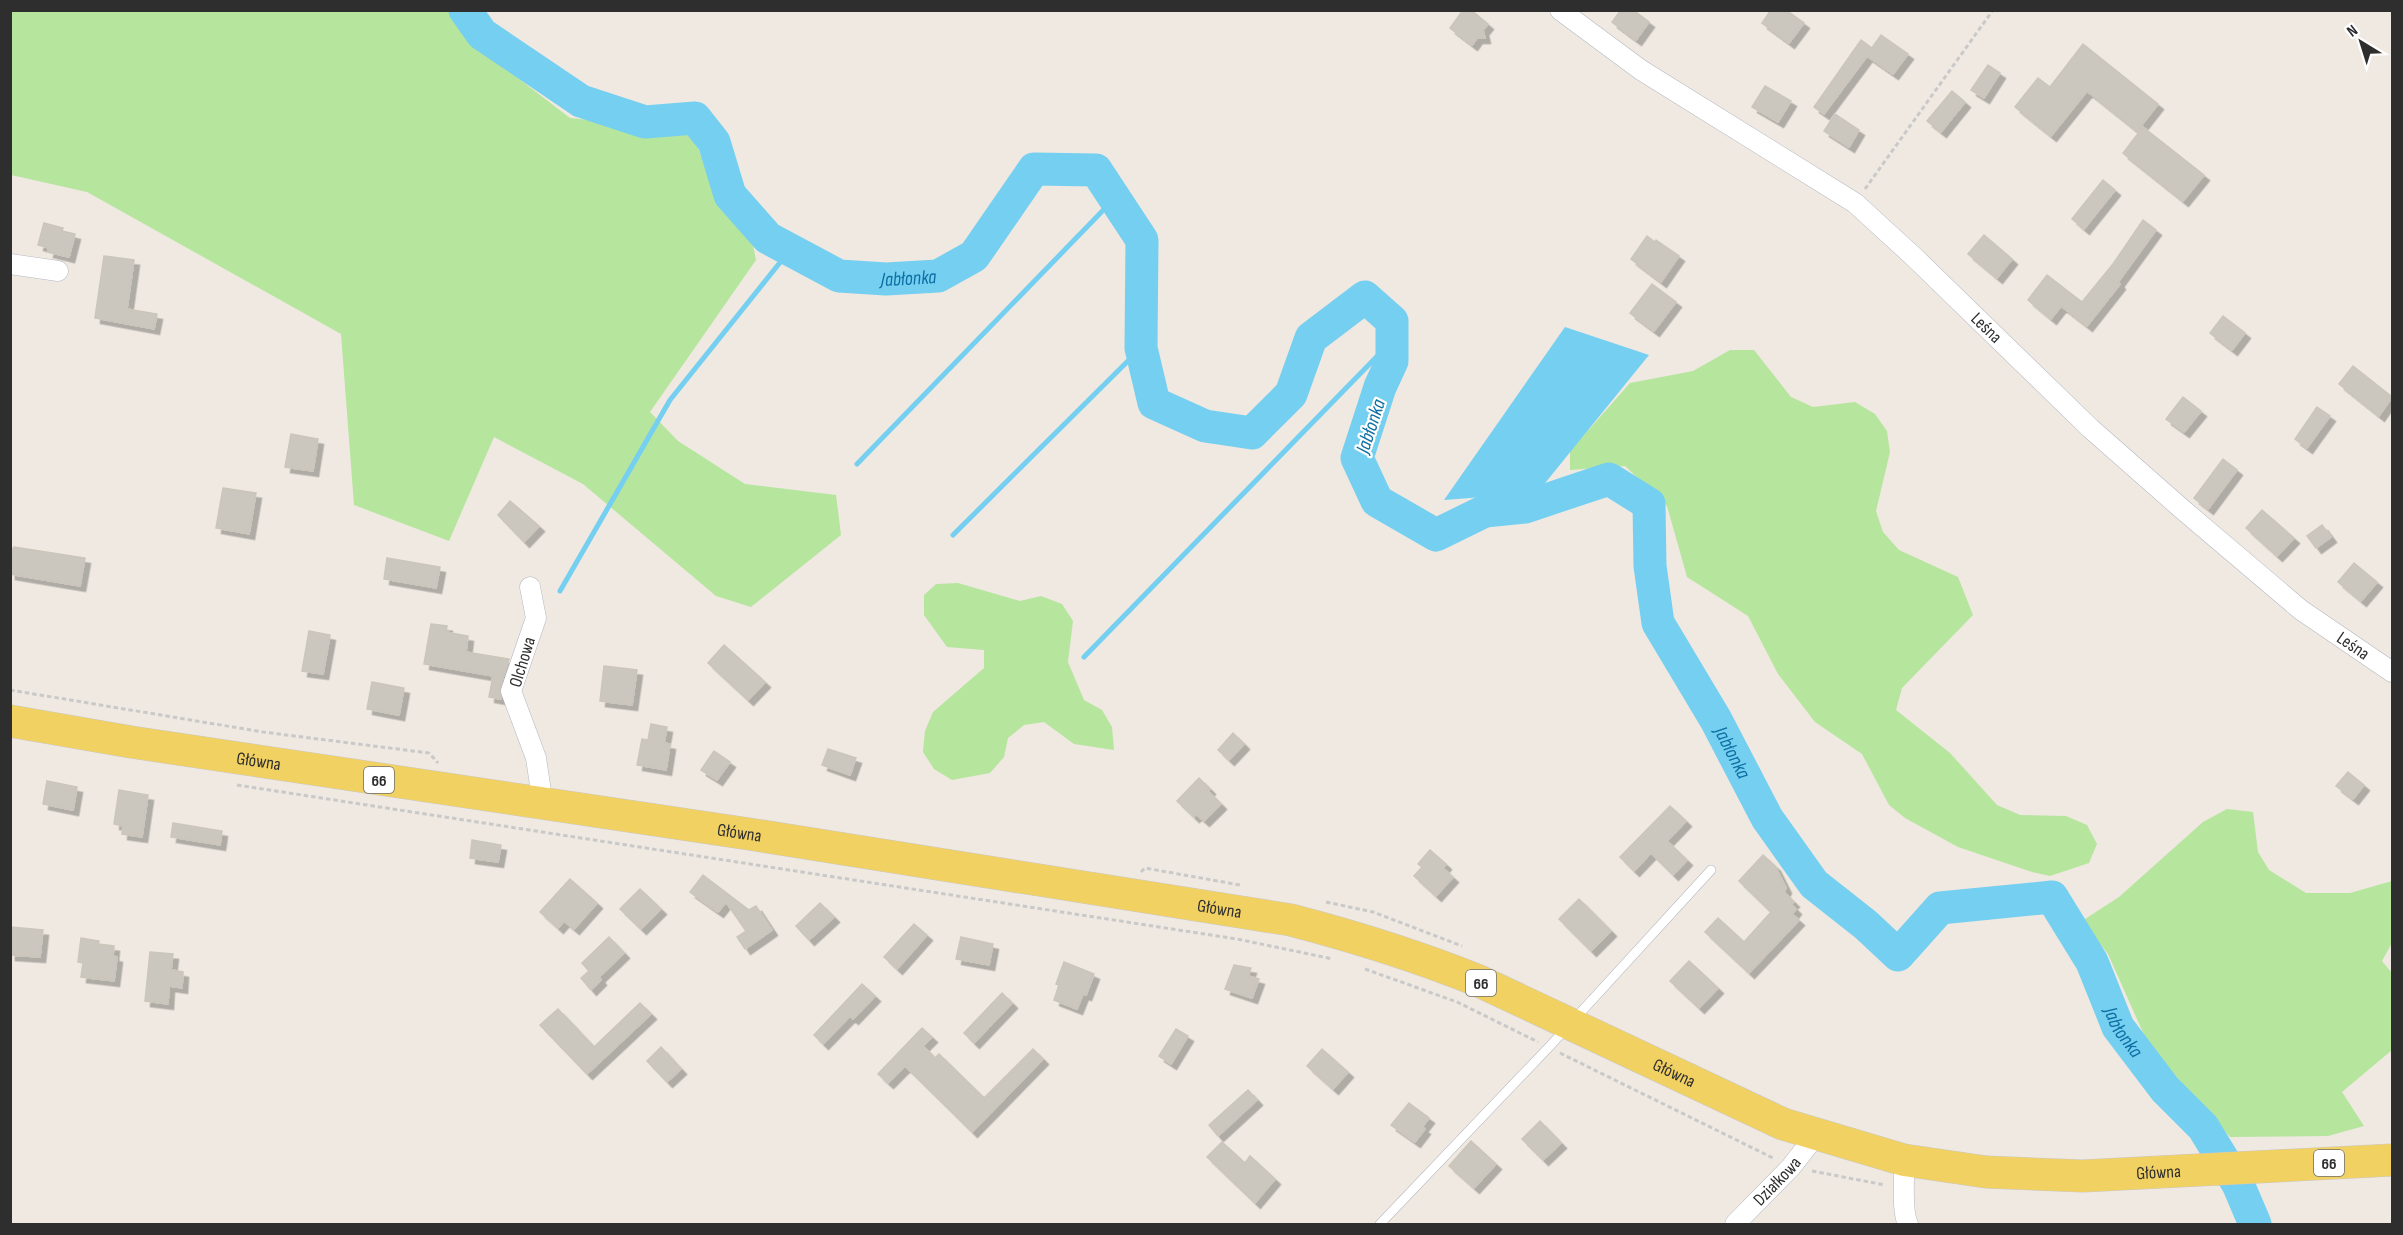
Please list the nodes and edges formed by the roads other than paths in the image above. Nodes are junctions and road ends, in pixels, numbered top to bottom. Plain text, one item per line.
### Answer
1 (1560, 10) edge
2 (10, 264) edge
3 (58, 272) dead end
4 (530, 586) dead end
5 (2392, 672) edge
6 (10, 721) edge
7 (543, 805) junction
8 (1711, 870) dead end
9 (1559, 1036) junction
10 (1816, 1135) junction
11 (2392, 1160) edge
12 (1905, 1175) junction
13 (1380, 1224) edge
14 (1735, 1224) edge
15 (1908, 1224) edge

1 - 5 street, Leśna
2 - 3 street
4 - 7 street, Olchowa
6 - 7 main road, Główna / 66
7 - 9 main road, Główna / 66
8 - 9 lane
9 - 10 main road, Główna / 66
9 - 13 lane
10 - 12 main road, Główna / 66
10 - 14 street, Działkowa
11 - 12 main road, Główna / 66
12 - 15 street

